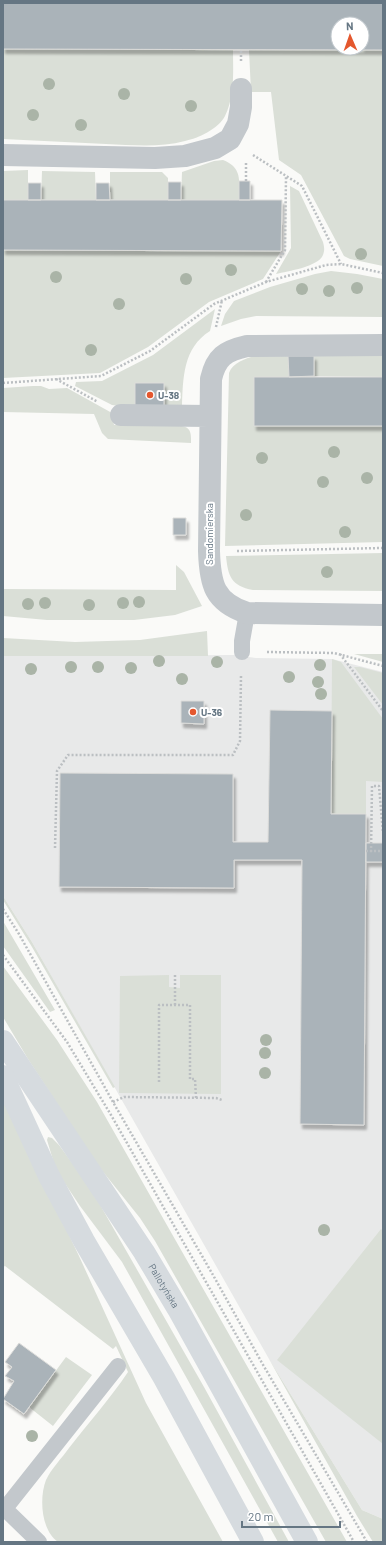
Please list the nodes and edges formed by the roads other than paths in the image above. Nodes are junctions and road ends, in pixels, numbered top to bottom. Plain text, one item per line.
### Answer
1 (241, 89) dead end
2 (3, 155) edge
3 (383, 345) edge
4 (121, 415) road end
5 (209, 416) junction
6 (248, 614) junction
7 (383, 615) edge
8 (242, 652) road end
9 (3, 1041) edge
10 (3, 1076) edge
11 (118, 1366) dead end
12 (4, 1510) edge
13 (39, 1542) edge
14 (253, 1542) edge
15 (307, 1542) edge

1 - 2 street
3 - 5 street, Sandomierska
4 - 5 street
5 - 6 street, Sandomierska
6 - 7 street, Sandomierska
6 - 8 lane
9 - 15 main road, Pallotyńska
10 - 14 main road
11 - 12 lane
12 - 13 lane

